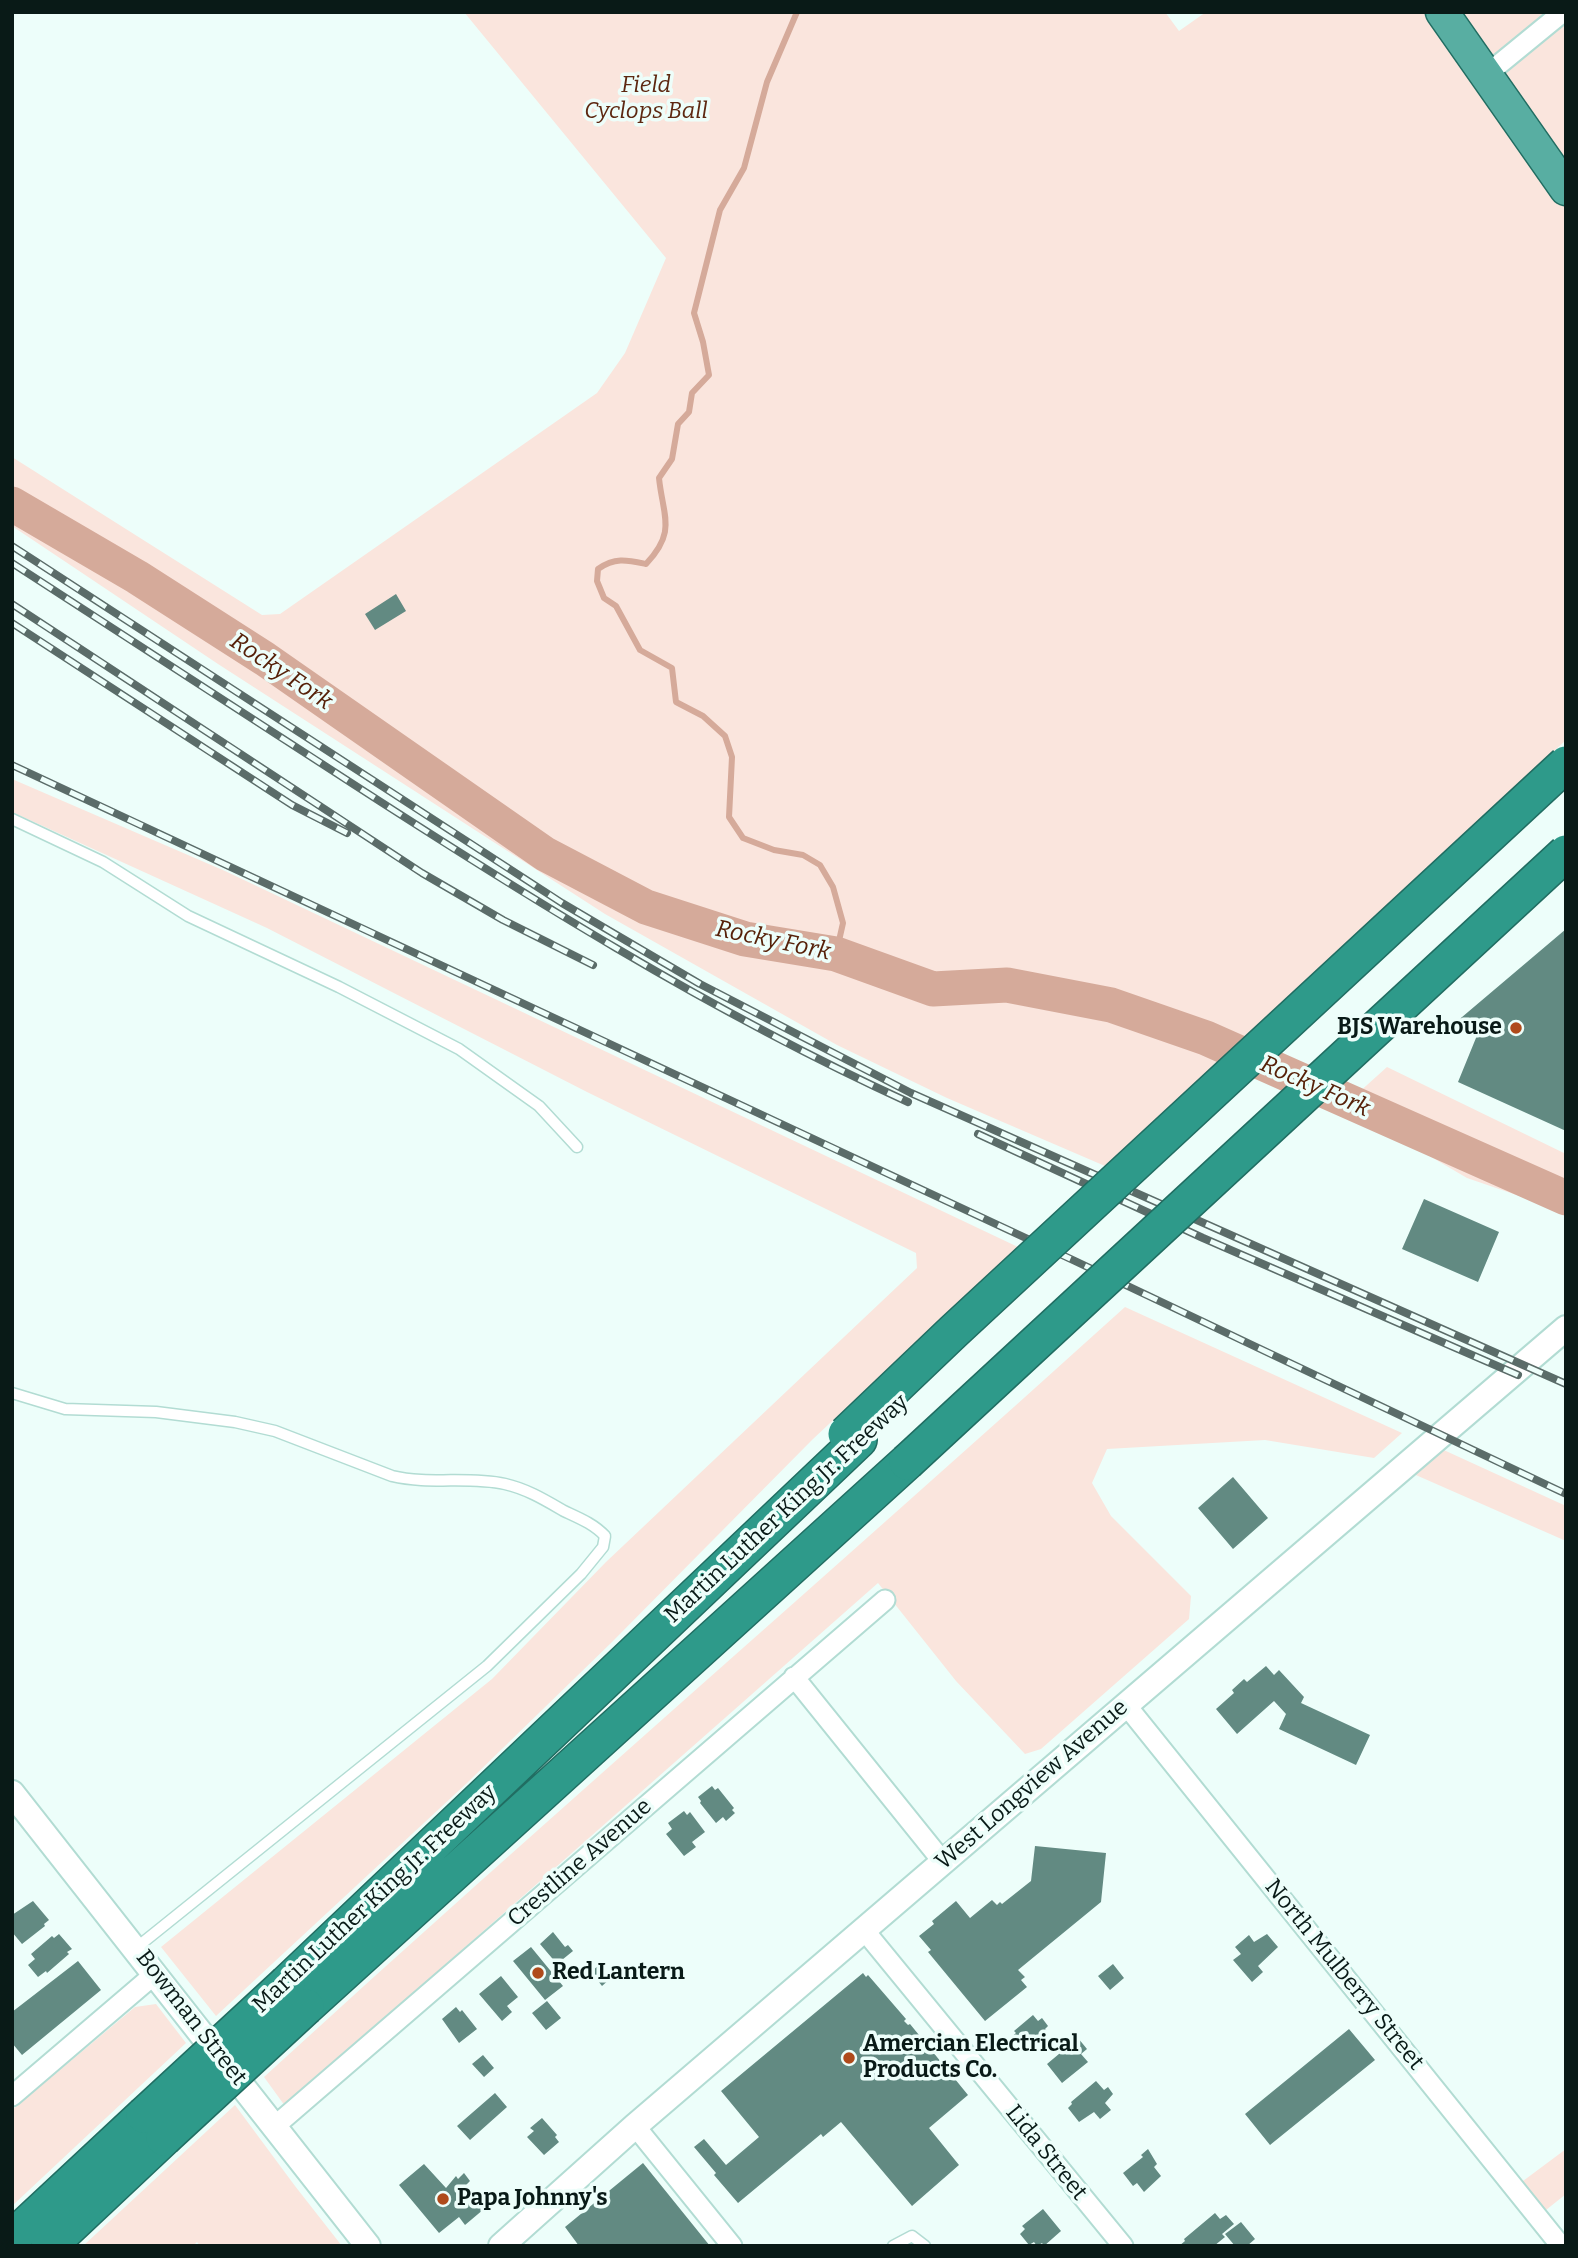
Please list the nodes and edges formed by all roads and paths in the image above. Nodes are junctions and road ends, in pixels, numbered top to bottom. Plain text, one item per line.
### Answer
1 (1442, 12) edge
2 (1563, 12) edge
3 (1486, 75) junction
4 (1566, 189) edge
5 (1566, 764) edge
6 (1566, 785) edge
7 (12, 819) edge
8 (1566, 853) edge
9 (1566, 874) edge
10 (577, 1147) dead end
11 (1566, 1328) edge
12 (12, 1393) edge
13 (853, 1437) junction
14 (916, 1466) junction
15 (885, 1600) dead end
16 (794, 1678) junction
17 (1126, 1705) junction
18 (12, 1793) edge
19 (943, 1862) junction
20 (864, 1930) junction
21 (136, 1948) junction
22 (156, 1973) junction
23 (297, 1995) junction
24 (12, 2096) edge
25 (154, 2126) junction
26 (275, 2126) junction
27 (635, 2126) junction
28 (12, 2238) edge
29 (49, 2246) edge
30 (368, 2246) edge
31 (501, 2246) edge
32 (733, 2246) edge
33 (893, 2246) edge
34 (925, 2246) edge
35 (1123, 2246) edge
36 (1561, 2246) edge

1 - 3 highway
2 - 3 street
3 - 4 highway
5 - 13 highway, bridge
6 - 13 highway, Martin Luther King Jr. Freeway
7 - 10 lane
8 - 14 highway, Martin Luther King Jr. Freeway, bridge
9 - 14 highway
11 - 17 street, West Longview Avenue
12 - 21 lane
13 - 23 highway, Martin Luther King Jr. Freeway
14 - 23 highway, Martin Luther King Jr. Freeway
15 - 16 street, Crestline Avenue
16 - 19 street
16 - 26 street, Crestline Avenue
17 - 19 street, West Longview Avenue
17 - 36 street, North Mulberry Street
18 - 21 street, Bowman Street
19 - 20 street, West Longview Avenue
20 - 27 street, West Longview Avenue
20 - 35 street, Lida Street
21 - 22 street, Bowman Street
22 - 24 street
22 - 26 street, Bowman Street
23 - 25 highway, Martin Luther King Jr. Freeway, bridge
25 - 28 highway, Martin Luther King Jr. Freeway
25 - 29 highway, Martin Luther King Jr. Freeway
26 - 30 street, Bowman Street
27 - 31 street, West Longview Avenue
27 - 32 street
33 - 34 lane

